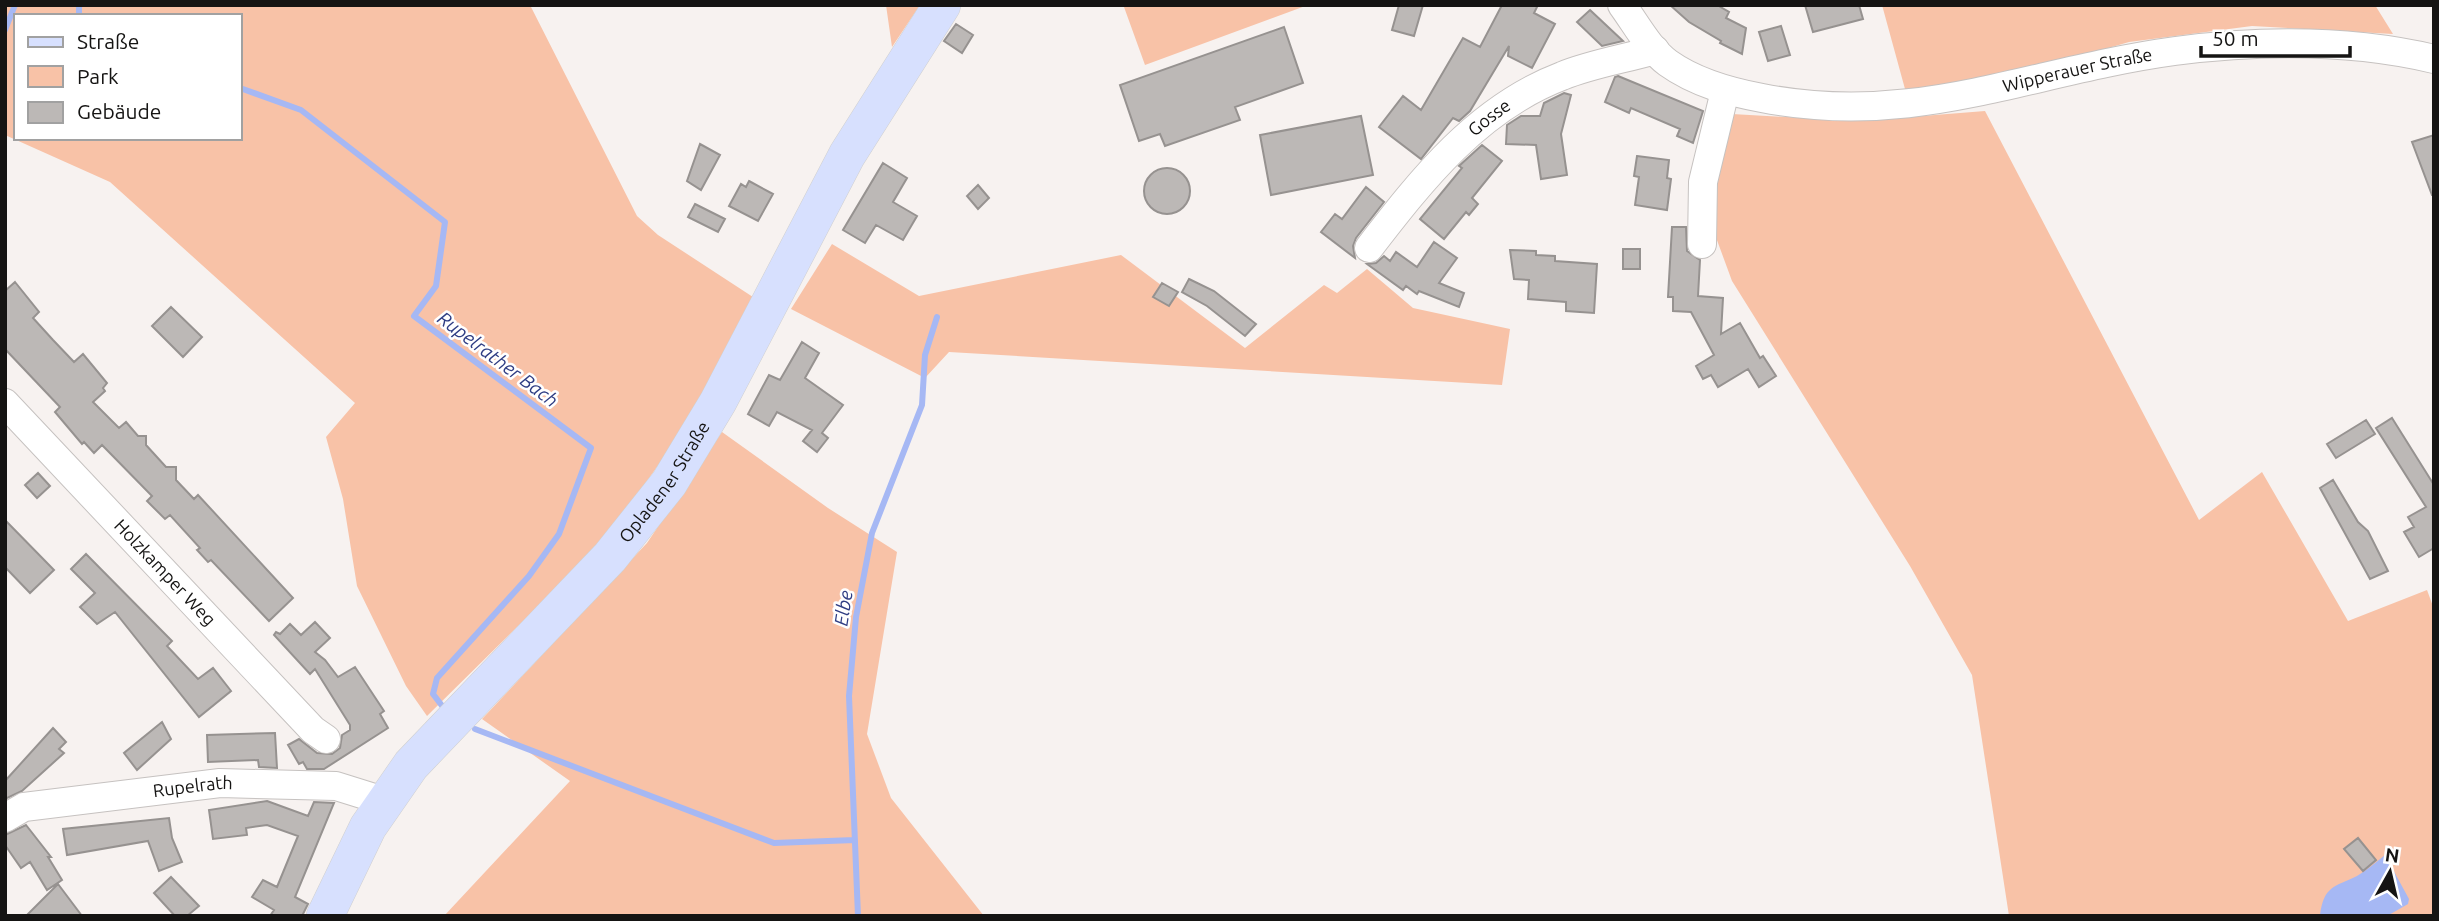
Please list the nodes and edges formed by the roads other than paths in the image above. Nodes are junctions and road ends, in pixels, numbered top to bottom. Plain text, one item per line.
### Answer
1 (942, 5) edge
2 (1622, 5) edge
3 (1655, 50) junction
4 (2434, 59) edge
5 (1725, 91) junction
6 (1702, 244) dead end
7 (1369, 248) dead end
8 (5, 403) edge
9 (326, 739) dead end
10 (384, 801) junction
11 (5, 818) edge
12 (325, 916) edge

1 - 10 main road, Opladener Straße
2 - 3 street, Wipperauer Straße
3 - 5 street, Wipperauer Straße
3 - 7 street, Gosse
4 - 5 street, Wipperauer Straße
5 - 6 street
8 - 9 street, Holzkamper Weg
10 - 11 street, Rupelrath
10 - 12 main road, Opladener Straße

